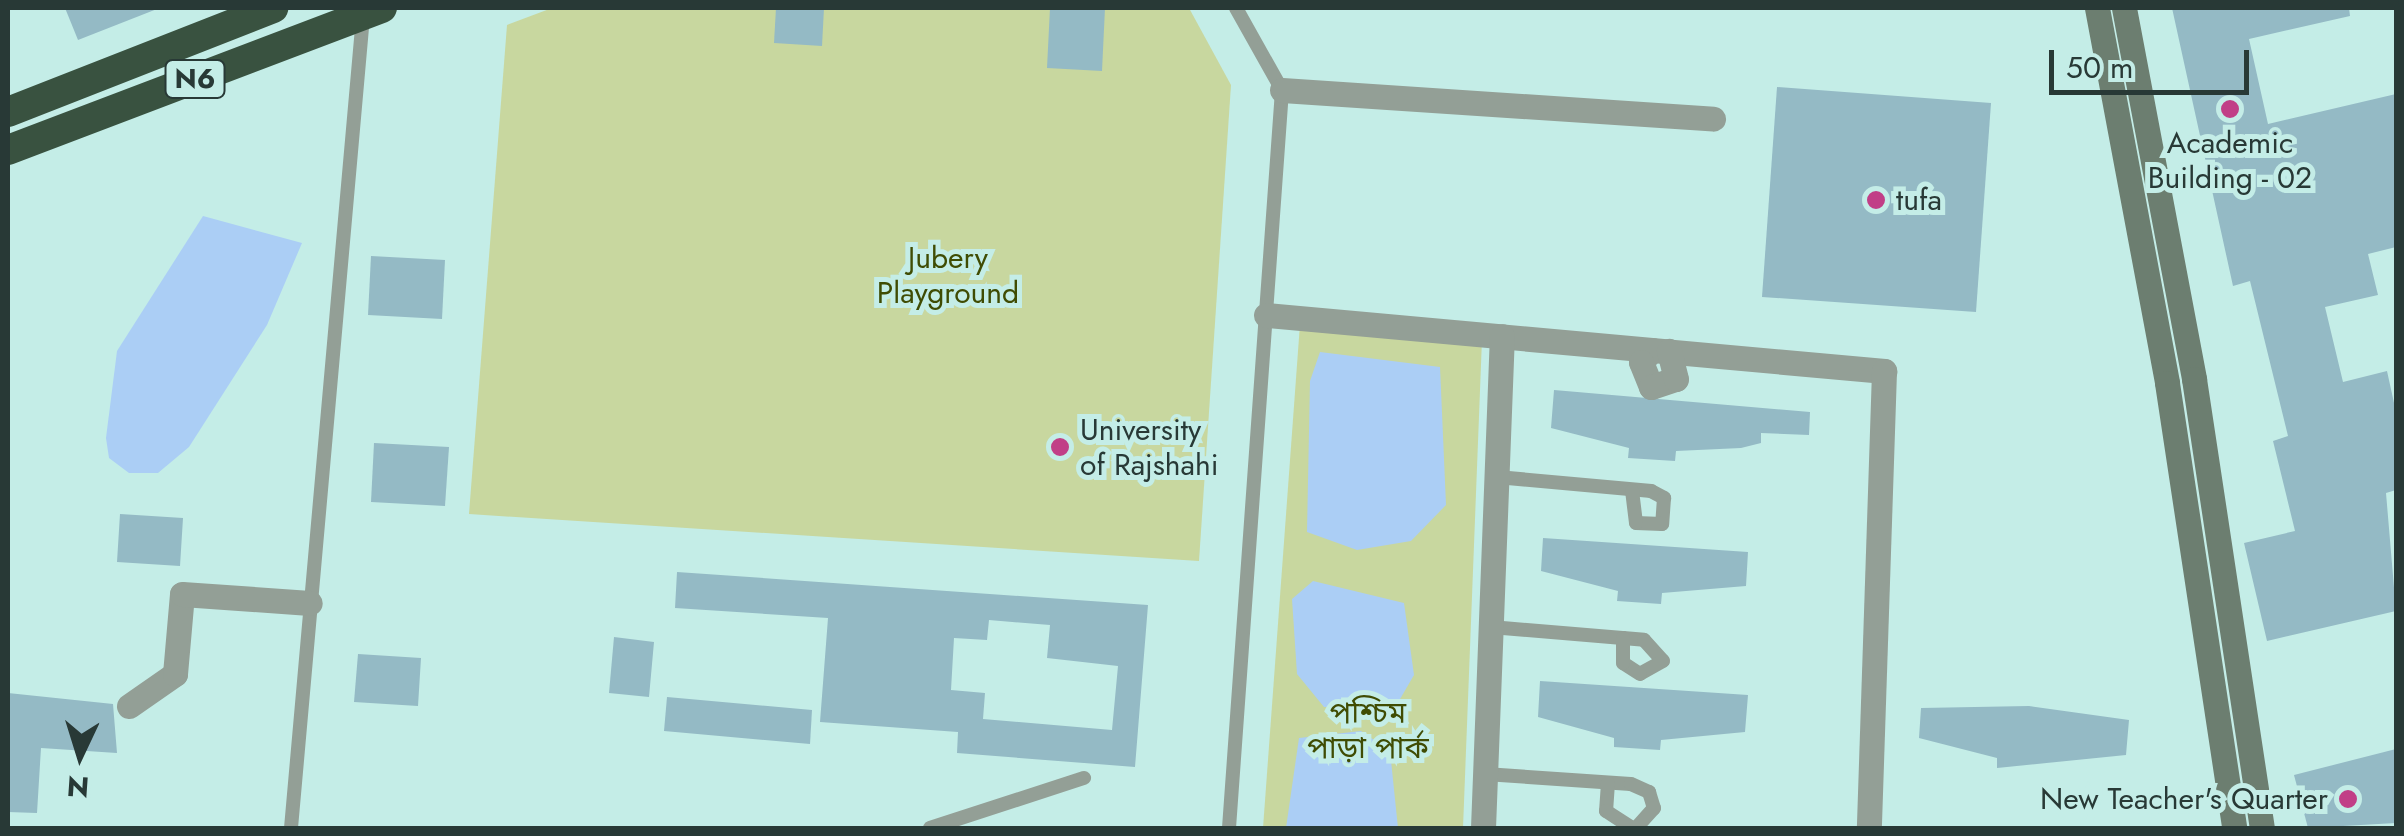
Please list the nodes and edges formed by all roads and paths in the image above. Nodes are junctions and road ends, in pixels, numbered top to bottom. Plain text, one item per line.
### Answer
1 (271, 8) edge
2 (1236, 8) edge
3 (2096, 8) edge
4 (2124, 8) edge
5 (373, 11) edge
6 (280, 46) junction
7 (1282, 90) junction
8 (8, 112) edge
9 (1713, 119) dead end
10 (8, 150) edge
11 (1266, 314) junction
12 (1502, 336) junction
13 (1497, 477) junction
14 (1632, 490) dead end
15 (310, 603) junction
16 (1491, 626) junction
17 (1623, 638) dead end
18 (129, 706) dead end
19 (1485, 774) junction
20 (1084, 778) dead end
21 (1608, 784) junction
22 (291, 828) edge
23 (930, 828) edge
24 (1229, 828) edge
25 (1483, 828) edge
26 (1634, 828) edge
27 (1868, 828) edge
28 (2234, 828) edge
29 (2262, 828) edge

1 - 6 street
1 - 8 highway, N6
2 - 7 lane
3 - 28 main road
4 - 29 main road
5 - 6 highway, N6
5 - 15 lane
6 - 10 highway, N6
7 - 9 street
7 - 11 lane
11 - 12 street
11 - 24 lane
12 - 13 street
12 - 27 street
13 - 14 lane
13 - 16 street
15 - 18 street
15 - 22 lane
16 - 17 lane
16 - 19 street
19 - 21 lane
19 - 25 street
20 - 23 lane
21 - 26 lane
21 - 26 lane

